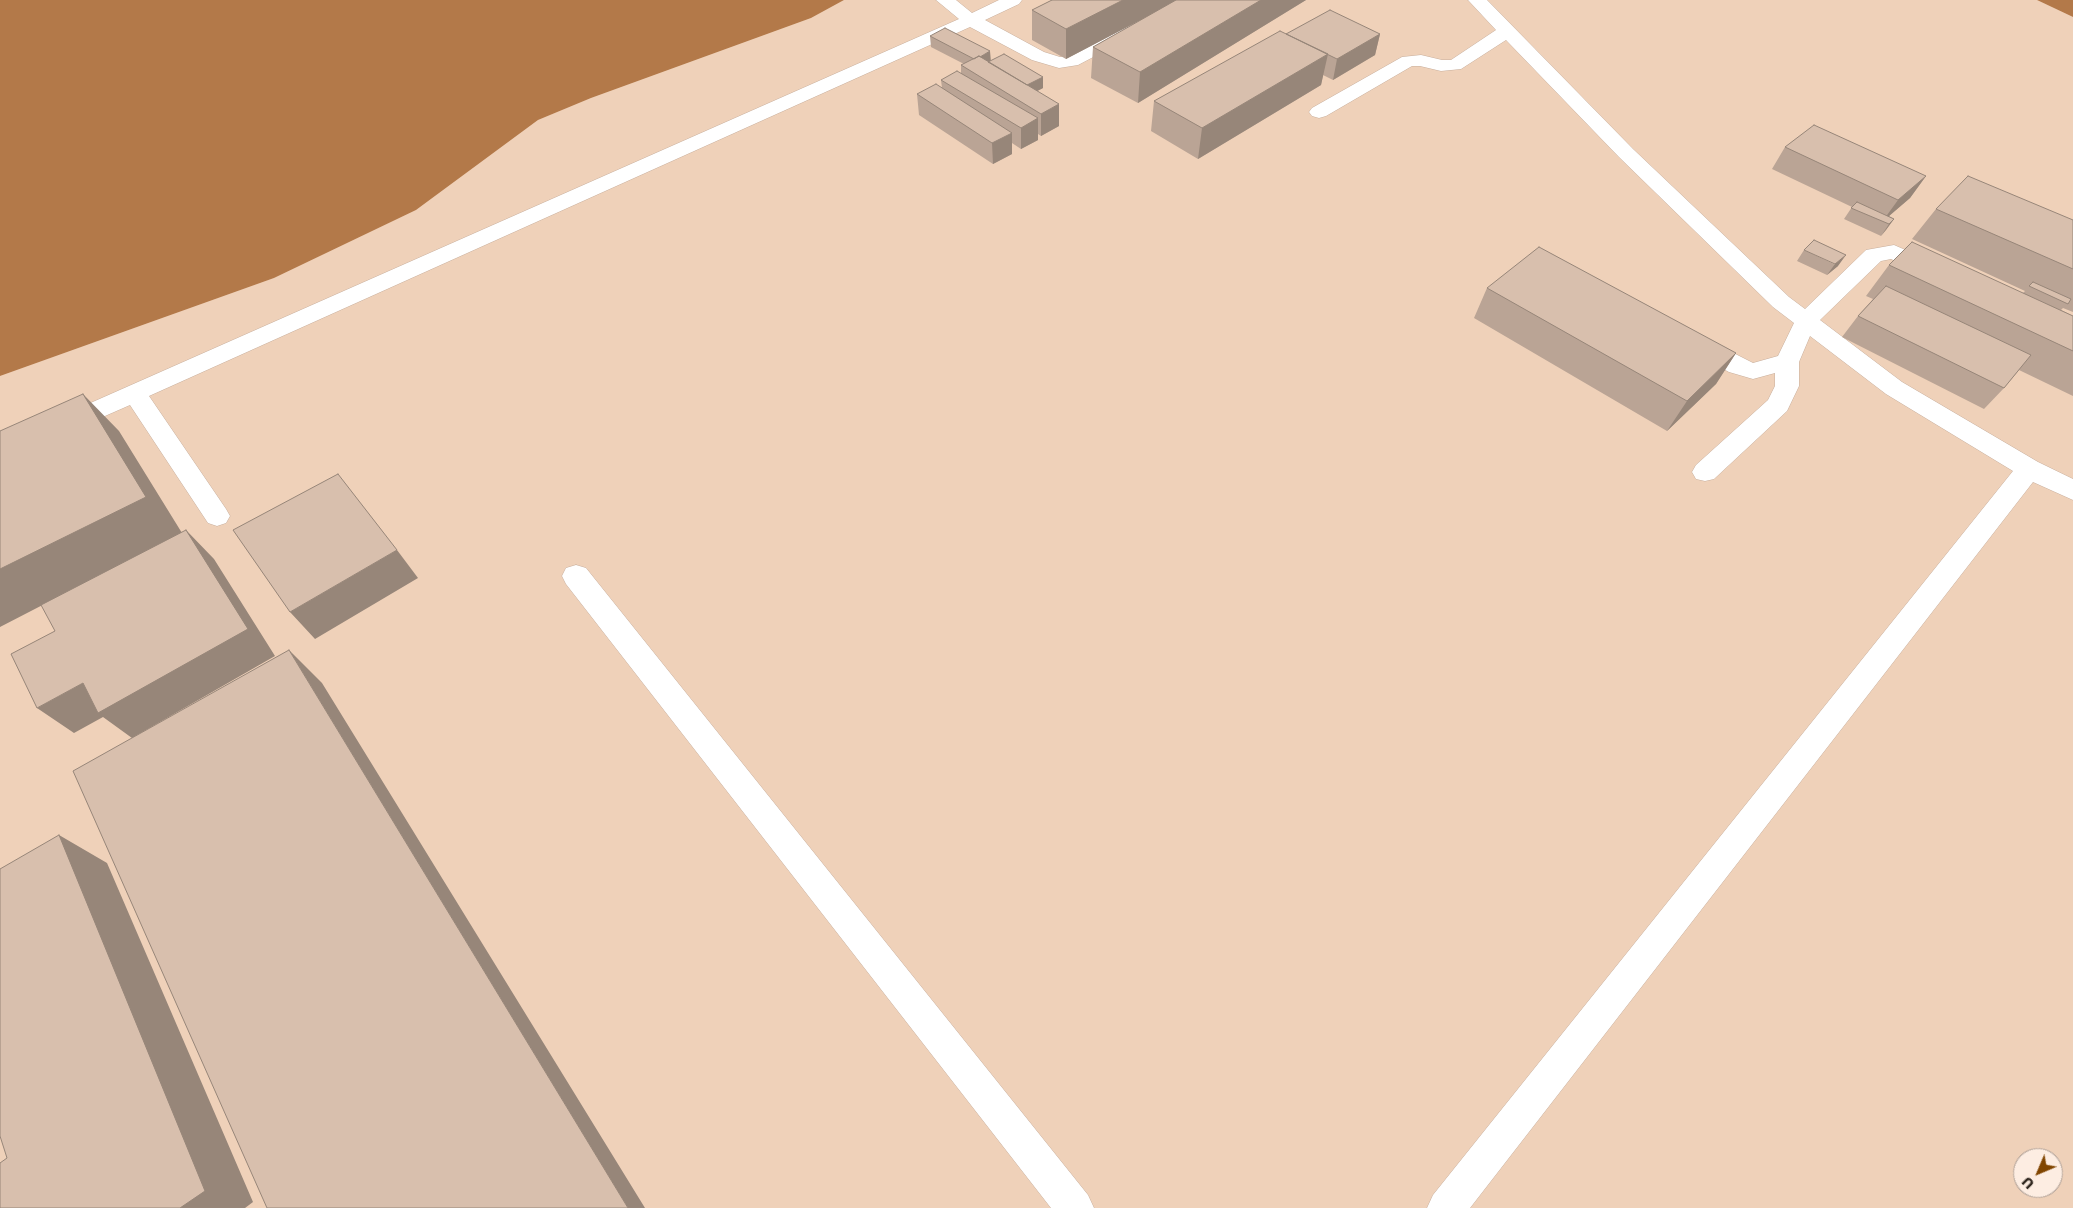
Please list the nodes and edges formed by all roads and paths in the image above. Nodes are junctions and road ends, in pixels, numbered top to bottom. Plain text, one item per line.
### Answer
1 (944, 0) edge
2 (1013, 0) edge
3 (1189, 0) edge
4 (1477, 0) edge
5 (971, 20) junction
6 (1507, 31) junction
7 (1032, 35) dead end
8 (1015, 44) junction
9 (1319, 112) dead end
10 (1954, 280) edge
11 (1806, 321) junction
12 (1678, 334) edge
13 (1787, 362) junction
14 (134, 393) junction
15 (0, 453) edge
16 (2029, 469) junction
17 (1705, 472) dead end
18 (2073, 490) edge
19 (217, 516) dead end
20 (576, 576) dead end
21 (1075, 1208) edge
22 (1446, 1208) edge

1 - 5 lane
2 - 5 lane
3 - 8 lane
4 - 6 lane
5 - 8 lane
5 - 14 lane
6 - 9 lane
6 - 11 lane
7 - 8 lane
10 - 11 lane
11 - 13 lane
11 - 16 lane
12 - 13 lane
13 - 17 lane
14 - 15 lane
14 - 19 lane
16 - 18 lane
16 - 22 lane
20 - 21 lane

